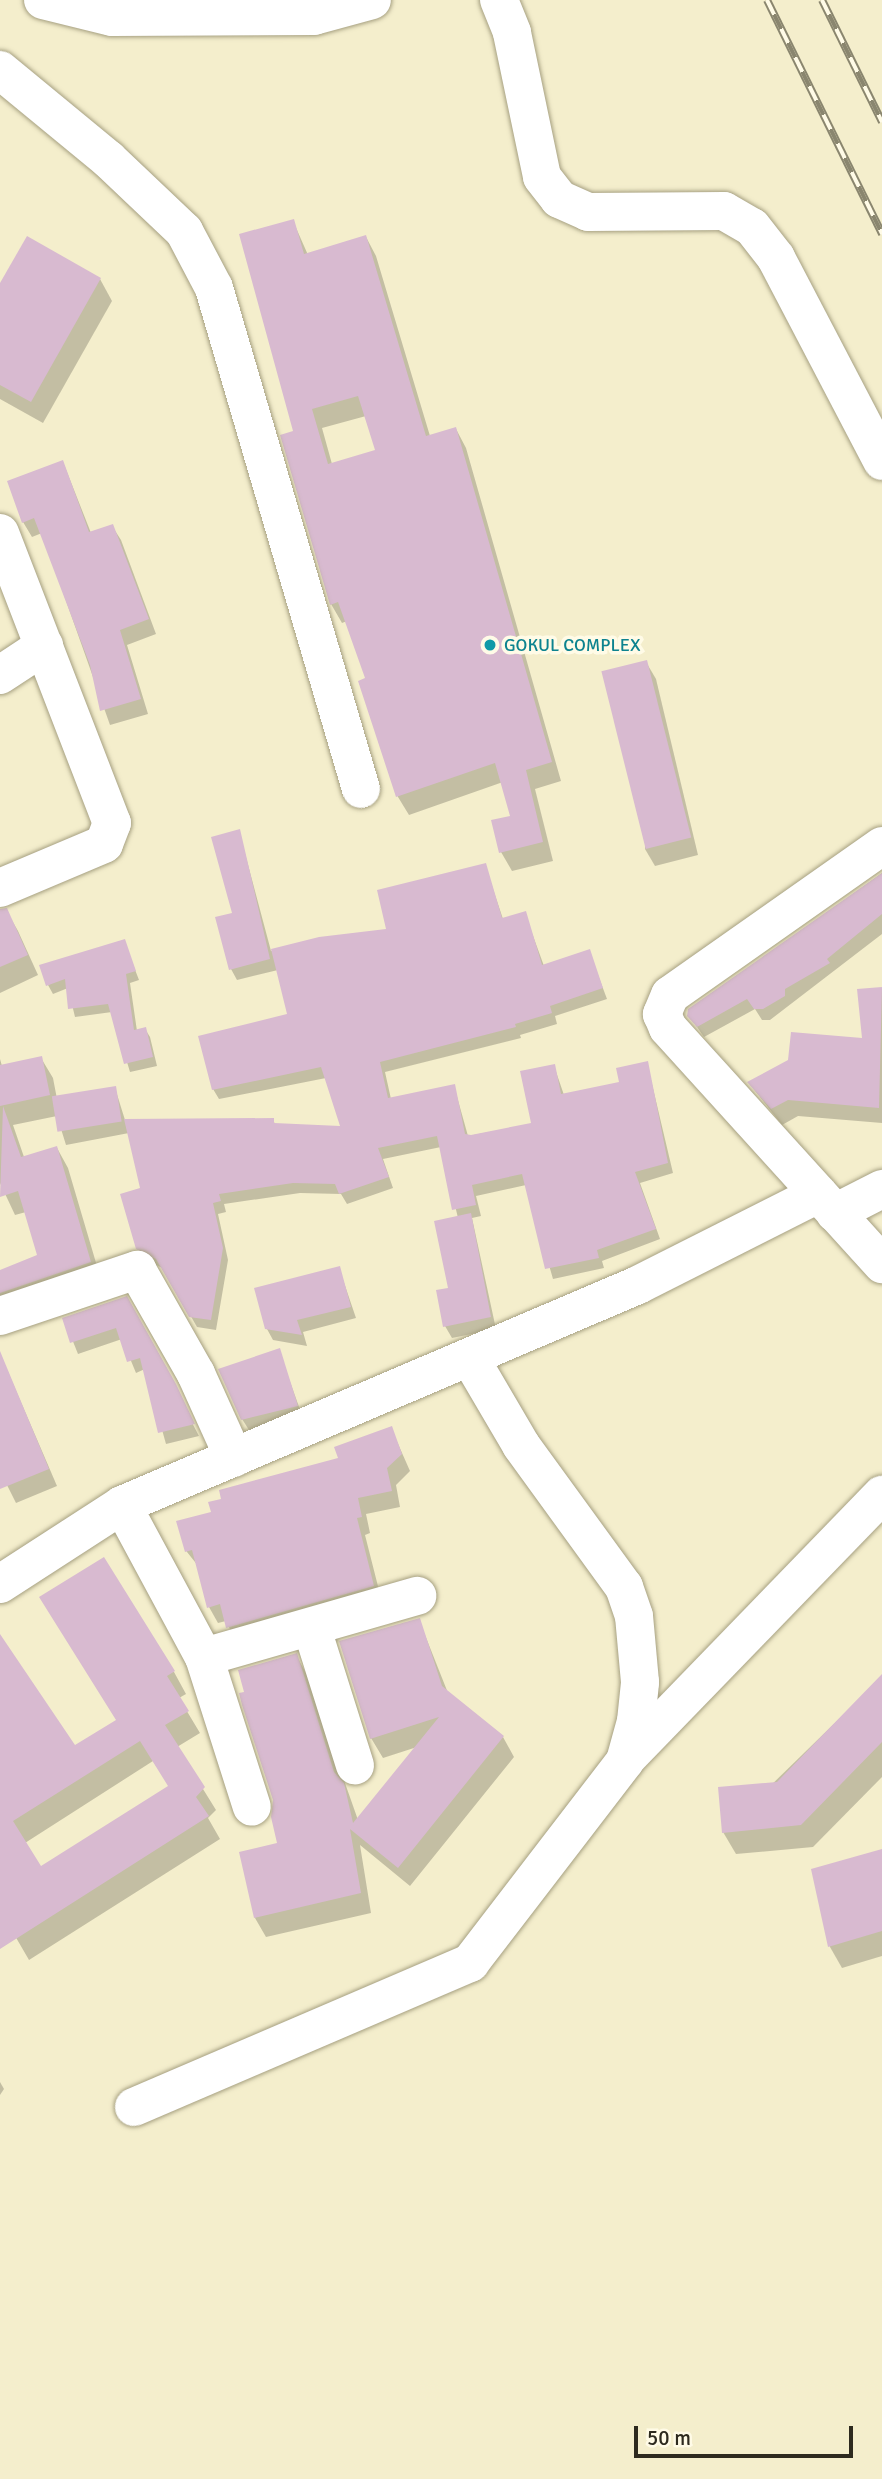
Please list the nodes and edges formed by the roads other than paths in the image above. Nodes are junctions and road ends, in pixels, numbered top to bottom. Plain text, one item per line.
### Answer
1 (43, 0) edge
2 (372, 0) edge
3 (499, 0) edge
4 (0, 70) edge
5 (882, 461) edge
6 (0, 533) edge
7 (44, 646) junction
8 (0, 675) edge
9 (360, 789) dead end
10 (882, 846) edge
11 (0, 888) edge
12 (882, 1189) edge
13 (827, 1203) junction
14 (882, 1264) edge
15 (0, 1317) edge
16 (470, 1358) junction
17 (234, 1458) junction
18 (882, 1495) edge
19 (122, 1505) junction
20 (0, 1584) edge
21 (417, 1596) dead end
22 (312, 1629) junction
23 (204, 1657) junction
24 (625, 1760) junction
25 (355, 1765) dead end
26 (252, 1807) dead end
27 (134, 2107) dead end

1 - 2 street
3 - 5 street
4 - 9 street
6 - 7 street
7 - 8 street
7 - 11 street
10 - 13 street
12 - 13 street
13 - 14 street
13 - 16 street
15 - 17 street
16 - 17 street
16 - 24 street
17 - 19 street
18 - 24 street
19 - 20 street
19 - 23 street
21 - 22 street
22 - 23 street
22 - 25 street
23 - 26 street
24 - 27 street

